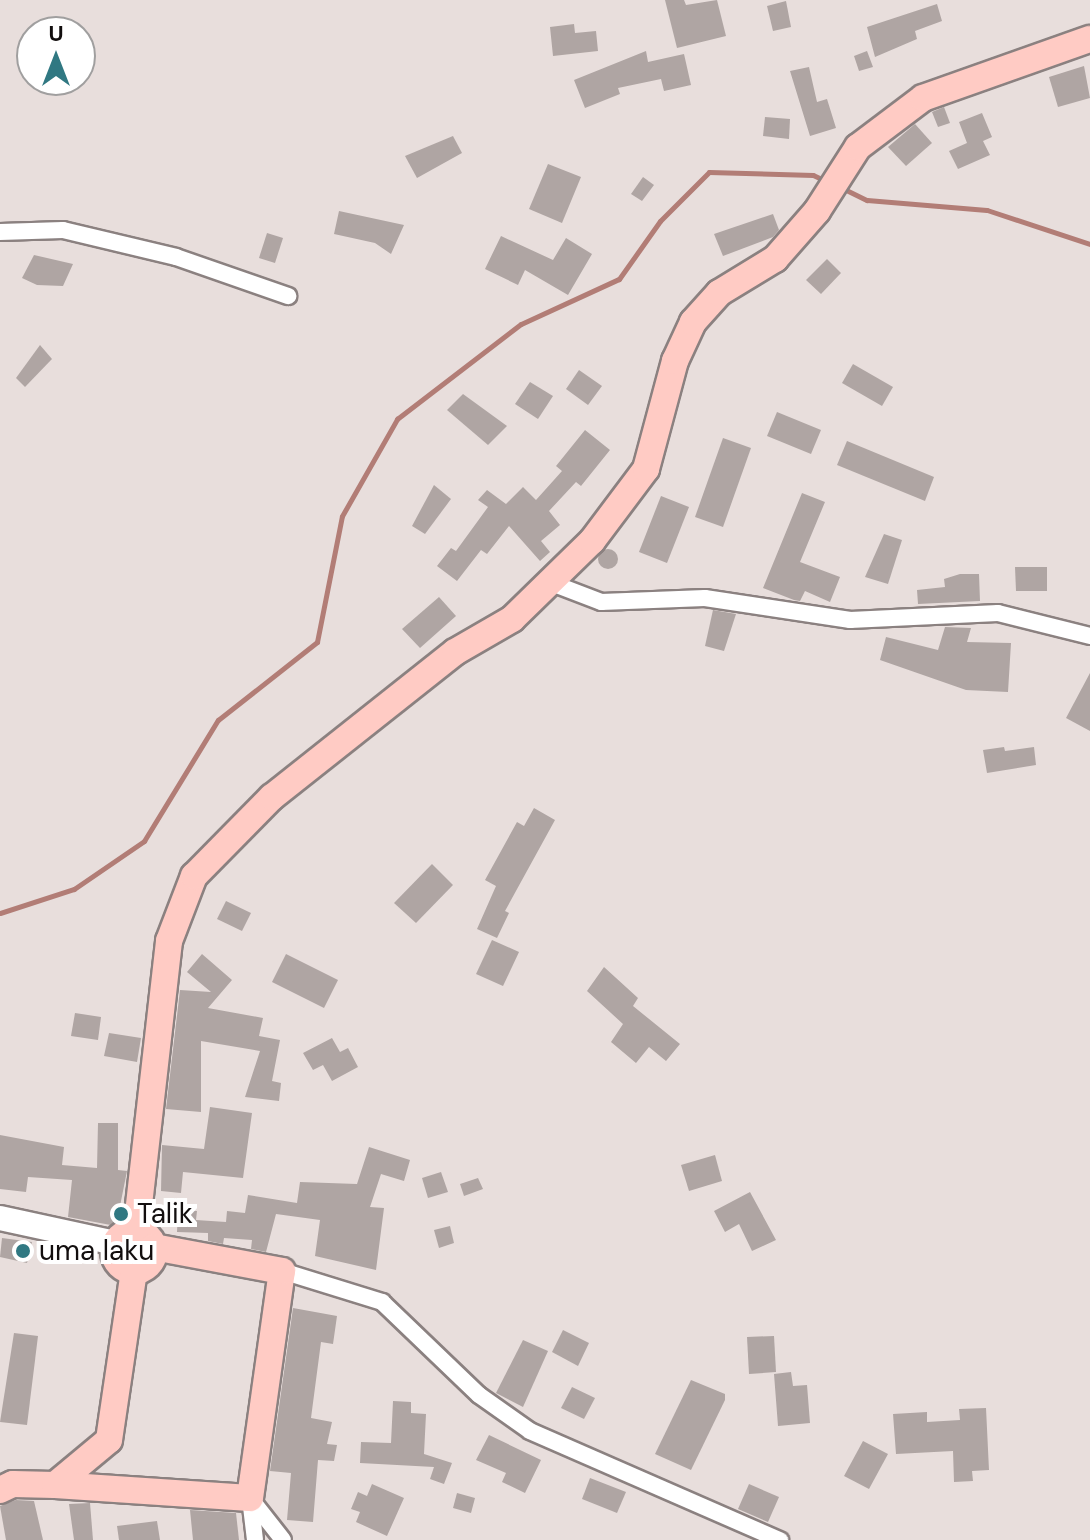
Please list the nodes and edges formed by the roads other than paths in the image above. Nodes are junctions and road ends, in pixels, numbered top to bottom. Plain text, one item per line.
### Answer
1 (1090, 39) edge
2 (0, 232) edge
3 (288, 296) dead end
4 (549, 582) junction
5 (1090, 636) edge
6 (0, 1218) edge
7 (136, 1240) junction
8 (282, 1271) junction
9 (55, 1485) junction
10 (0, 1490) edge
11 (250, 1498) junction
12 (255, 1540) edge
13 (283, 1540) edge
14 (780, 1540) edge

1 - 4 main road
2 - 3 street
4 - 5 street
4 - 7 main road
6 - 7 street
7 - 8 main road
7 - 9 main road
8 - 11 main road
8 - 14 street
9 - 10 main road
9 - 11 main road
11 - 12 street
11 - 13 street

